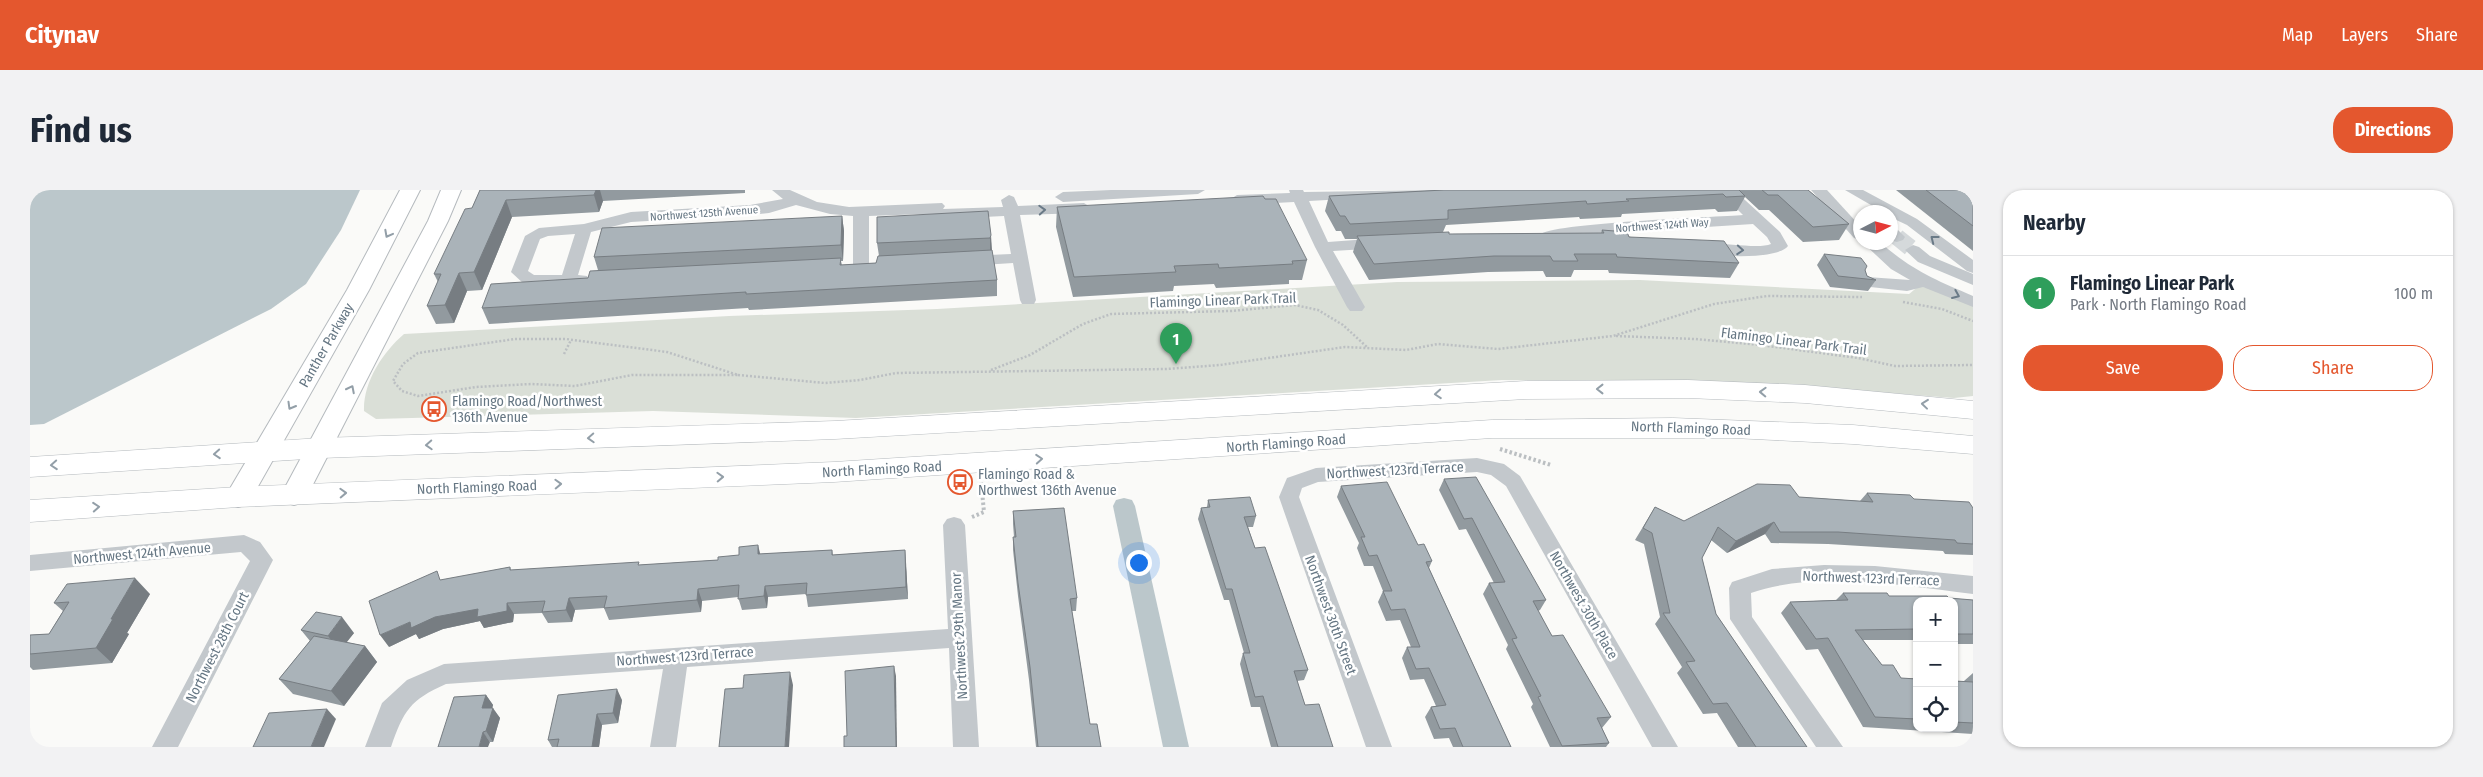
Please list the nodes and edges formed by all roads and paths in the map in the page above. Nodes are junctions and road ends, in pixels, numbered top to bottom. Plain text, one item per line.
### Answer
1 (410, 190) edge
2 (450, 190) edge
3 (779, 190) edge
4 (1434, 190) edge
5 (1725, 190) edge
6 (1818, 190) edge
7 (1851, 190) edge
8 (1298, 193) edge
9 (1199, 195) edge
10 (796, 200) junction
11 (1226, 201) edge
12 (1868, 205) edge
13 (1010, 206) junction
14 (862, 212) junction
15 (1853, 214) edge
16 (1845, 215) junction
17 (1756, 219) junction
18 (1853, 226) edge
19 (584, 229) junction
20 (1570, 234) junction
21 (1531, 236) edge
22 (1398, 242) edge
23 (1634, 242) edge
24 (1690, 246) edge
25 (1323, 247) junction
26 (1879, 250) edge
27 (1913, 250) tunnel mouth
28 (1020, 258) junction
29 (951, 262) edge
30 (881, 266) edge
31 (861, 267) junction
32 (844, 268) edge
33 (1973, 268) edge
34 (598, 279) edge
35 (568, 280) junction
36 (1973, 280) edge
37 (1925, 282) junction
38 (1868, 290) joint
39 (1028, 300) dead end
40 (1897, 302) dead end
41 (1973, 302) edge
42 (1356, 307) dead end
43 (1973, 321) edge
44 (1612, 336) junction
45 (571, 340) junction
46 (1368, 348) junction
47 (564, 354) dead end
48 (1973, 365) edge
49 (988, 371) junction
50 (738, 375) junction
51 (1973, 410) edge
52 (1973, 445) edge
53 (320, 448) junction
54 (265, 451) junction
55 (978, 463) junction
56 (30, 467) edge
57 (1496, 469) joint
58 (1294, 483) joint
59 (294, 495) junction
60 (238, 497) junction
61 (30, 511) edge
62 (954, 525) joint
63 (252, 548) joint
64 (30, 563) edge
65 (1973, 584) edge
66 (959, 638) junction
67 (677, 656) junction
68 (165, 747) edge
69 (378, 747) edge
70 (663, 747) edge
71 (966, 747) edge
72 (1379, 747) edge
73 (1665, 747) edge
74 (1830, 747) edge

1 -> 54 main road, Panther Parkway
53 -> 2 main road
3 - 10 street
4 - 8 street
5 - 17 street, Northwest 124th Way
6 - 16 street
7 - 12 street
33 -> 7 street
8 - 11 street
8 - 25 street
9 - 13 street
10 - 14 street
10 - 19 street, Northwest 125th Avenue
13 - 14 street
13 - 28 street
14 - 31 street
15 - 16 street
16 - 18 street
17 - 20 street, Northwest 124th Way
24 -> 17 street, Northwest 124th Way
19 - 35 street
19 - 35 street, Northwest 125th Avenue
20 - 21 street, Northwest 124th Way
20 - 23 street, Northwest 124th Way
22 - 25 street
25 - 42 street
26 - 37 street
27 - 36 street
28 - 29 street
28 - 39 street
30 - 31 street
31 - 32 street
34 - 35 street
37 - 38 street
37 -> 41 street
38 - 44 path, Flamingo Linear Park Trail
40 - 43 path
44 - 46 path, Flamingo Linear Park Trail
44 - 48 path, Flamingo Linear Park Trail
45 - 47 path
45 - 50 path, Flamingo Linear Park Trail
45 - 50 path, Flamingo Linear Park Trail
46 - 49 path, Flamingo Linear Park Trail
46 - 49 path, Flamingo Linear Park Trail
49 - 50 path, Flamingo Linear Park Trail
51 -> 53 highway
55 -> 52 highway, North Flamingo Road
53 - 54 highway
53 - 59 main road
54 -> 56 highway
54 - 60 main road, Panther Parkway
59 -> 55 highway, North Flamingo Road
55 - 62 path
57 - 58 street, Northwest 123rd Terrace
57 - 73 street, Northwest 30th Place
58 - 72 street, Northwest 30th Street
59 - 60 highway, North Flamingo Road
61 -> 60 highway, North Flamingo Road
62 - 66 street, Northwest 29th Manor
63 - 64 street, Northwest 124th Avenue
63 - 68 street, Northwest 28th Court
65 - 74 street, Northwest 123rd Terrace
66 - 67 street, Northwest 123rd Terrace
66 - 71 street, Northwest 29th Manor
67 - 69 street, Northwest 123rd Terrace
67 - 70 street

